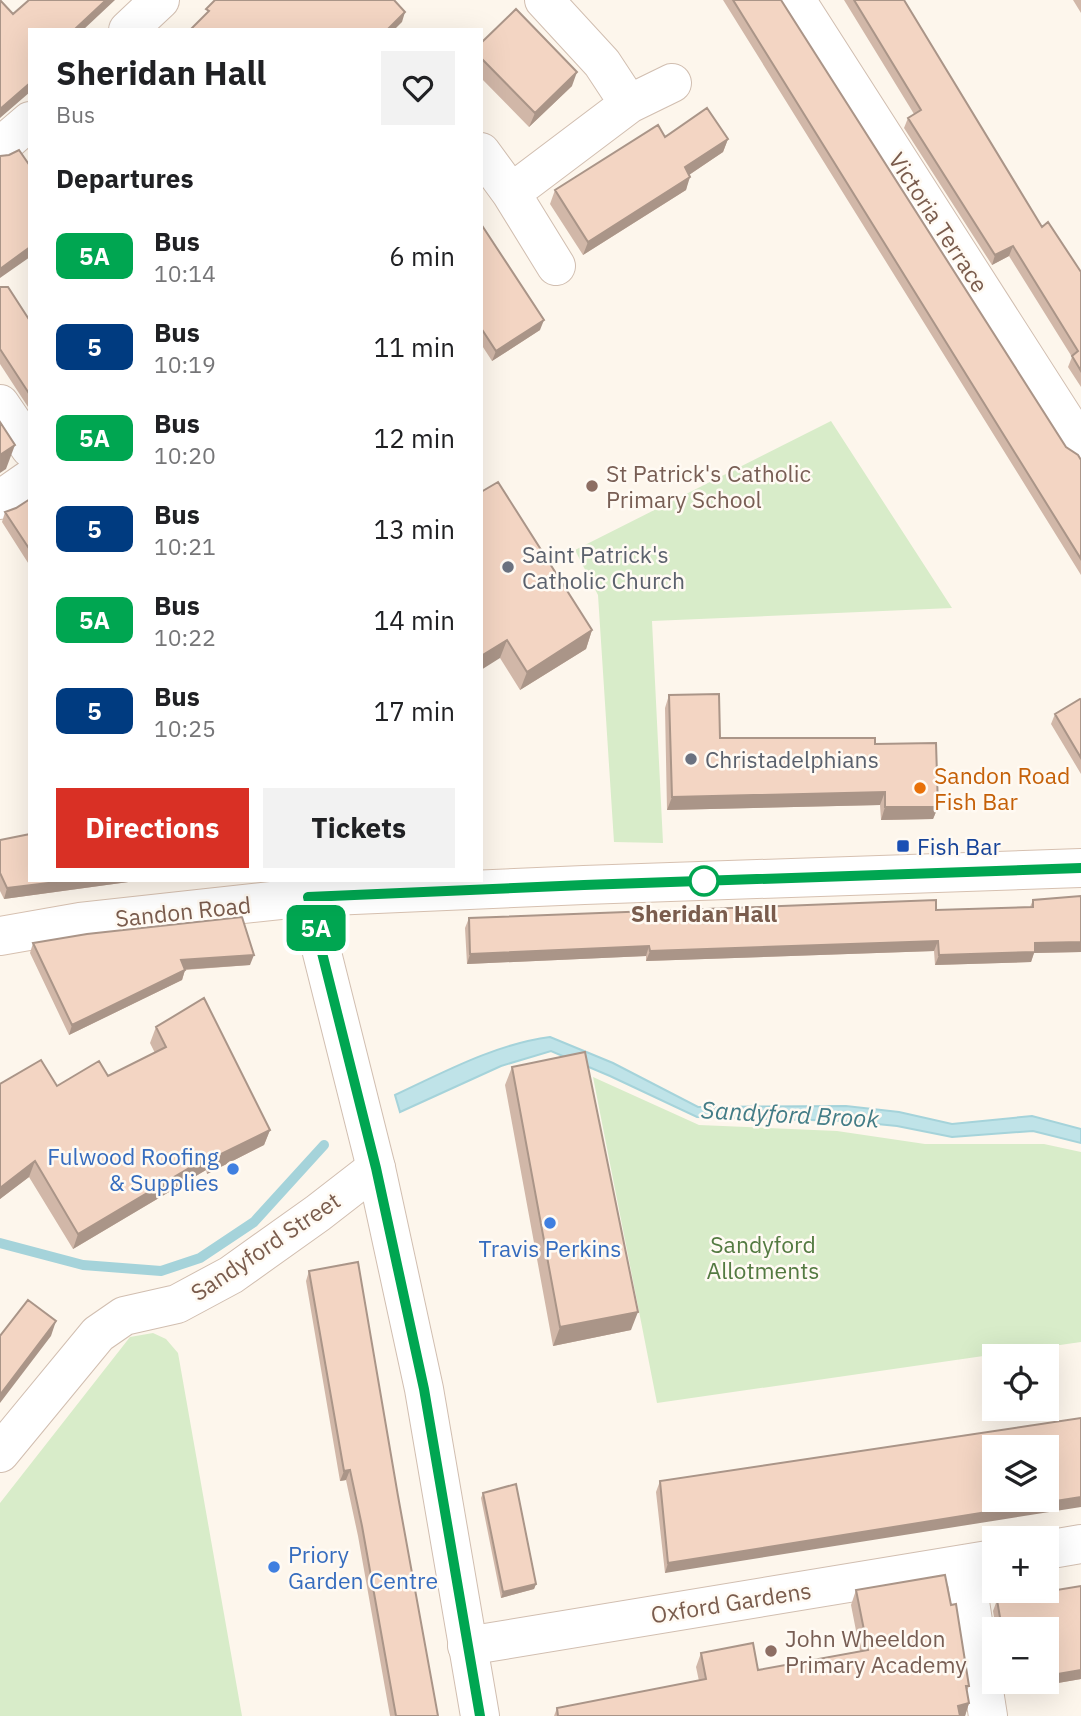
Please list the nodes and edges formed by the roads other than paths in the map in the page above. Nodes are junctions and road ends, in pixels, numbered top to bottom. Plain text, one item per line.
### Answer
1 (160, 0) edge
2 (544, 0) edge
3 (796, 0) edge
4 (130, 28) edge
5 (672, 83) dead end
6 (629, 104) junction
7 (28, 123) edge
8 (0, 147) edge
9 (483, 155) edge
10 (511, 193) junction
11 (556, 266) dead end
12 (0, 404) edge
13 (28, 445) edge
14 (1081, 445) edge
15 (28, 480) edge
16 (0, 500) edge
17 (1081, 868) edge
18 (304, 889) edge
19 (0, 936) edge
20 (376, 1168) junction
21 (0, 1453) edge
22 (1081, 1544) edge
23 (1059, 1548) edge
24 (979, 1561) edge
25 (467, 1646) junction
26 (480, 1716) edge
27 (988, 1716) edge

1 - 4 street
2 - 6 street
3 - 14 street, Victoria Terrace
5 - 6 street
6 - 10 street
7 - 8 street
9 - 10 street
10 - 11 street
12 - 13 street
15 - 16 street
17 - 18 street, Sandon Road
18 - 19 street, Sandon Road
18 - 20 street
20 - 21 street, Sandyford Street
20 - 25 street
22 - 23 street
24 - 25 street, Oxford Gardens
24 - 27 street
25 - 26 street

